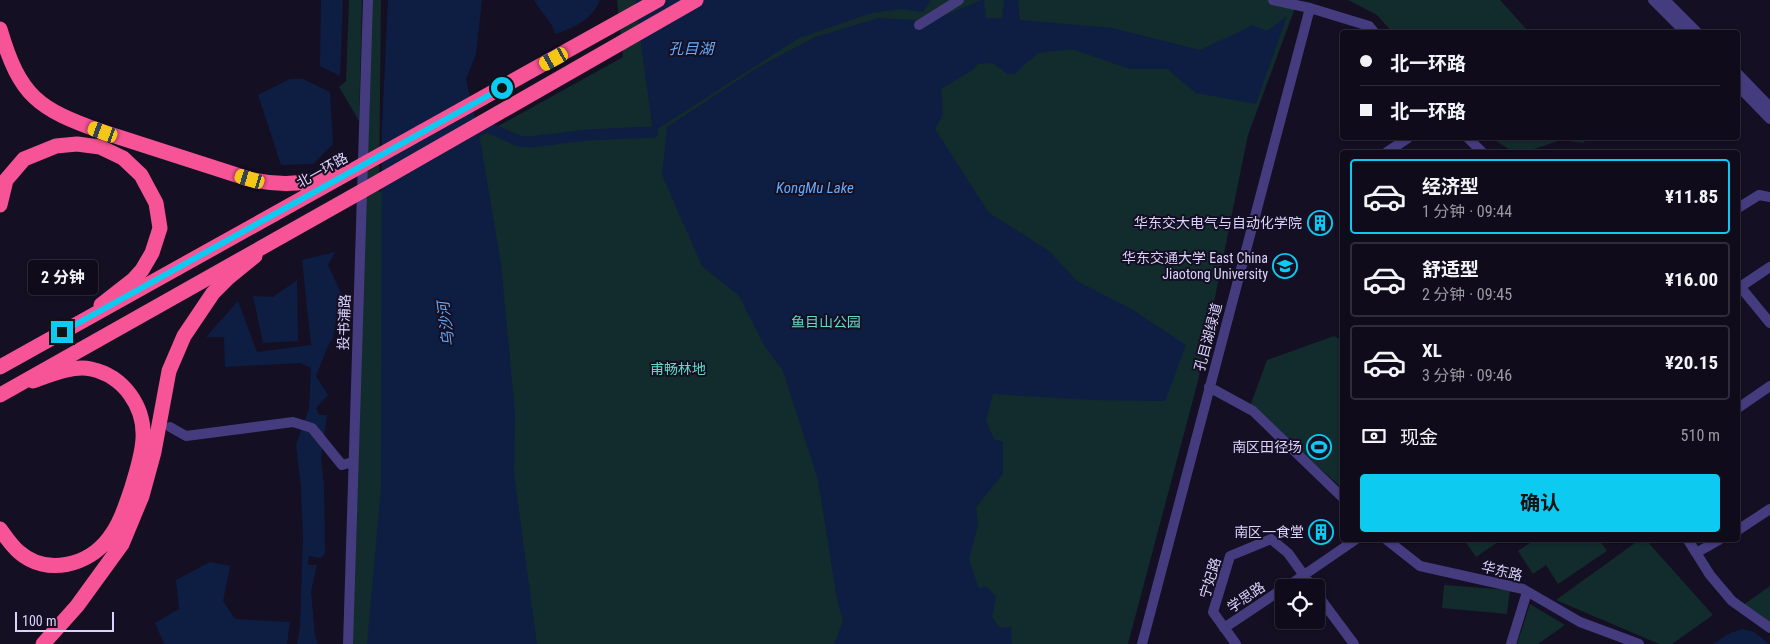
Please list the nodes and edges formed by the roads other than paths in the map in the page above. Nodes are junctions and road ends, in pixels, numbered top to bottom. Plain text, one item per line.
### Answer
1 (368, 0) edge
2 (658, 0) edge
3 (696, 0) edge
4 (959, 0) edge
5 (1273, 0) edge
6 (1653, 0) edge
7 (1665, 0) edge
8 (1310, 8) junction
9 (919, 25) dead end
10 (0, 29) edge
11 (1372, 30) edge
12 (1683, 30) edge
13 (1695, 30) edge
14 (1740, 76) edge
15 (1740, 88) edge
16 (1770, 107) edge
17 (450, 117) junction
18 (1770, 119) edge
19 (102, 140) junction
20 (1405, 140) edge
21 (1470, 140) edge
22 (1389, 150) edge
23 (1480, 150) edge
24 (1770, 197) edge
25 (0, 205) edge
26 (1740, 207) edge
27 (274, 240) junction
28 (1770, 268) edge
29 (1740, 285) edge
30 (1740, 287) edge
31 (1770, 323) edge
32 (15, 359) junction
33 (0, 367) edge
34 (1770, 386) edge
35 (1209, 387) junction
36 (3, 393) edge
37 (1740, 407) edge
38 (170, 427) dead end
39 (353, 462) junction
40 (1340, 495) edge
41 (1770, 509) edge
42 (0, 528) edge
43 (1740, 529) edge
44 (1352, 542) edge
45 (1390, 542) edge
46 (1689, 542) edge
47 (1715, 542) edge
48 (1696, 553) junction
49 (1303, 575) junction
50 (1297, 579) edge
51 (1306, 579) edge
52 (1527, 592) junction
53 (1275, 594) edge
54 (1325, 604) edge
55 (1224, 628) junction
56 (1770, 628) edge
57 (43, 644) edge
58 (348, 644) edge
59 (1142, 644) edge
60 (1236, 644) edge
61 (1354, 644) edge
62 (1511, 644) edge
63 (1639, 644) edge

1 - 39 street, 投书浦路
2 - 17 highway, 北一环路, bridge
3 - 27 highway, bridge
4 - 9 street
5 - 8 street
6 - 12 street
7 - 13 street
8 - 11 street
8 - 35 street, 孔目湖绿道
10 - 19 highway
14 - 16 street
15 - 18 street
17 - 19 highway, bridge
17 - 32 highway, 北一环路, bridge
19 - 25 highway
19 - 32 highway, bridge
20 - 22 street
21 - 23 street
24 - 26 street
27 - 36 highway, bridge
27 - 57 highway, bridge
28 - 29 street
30 - 31 street
32 - 33 highway, 北一环路, bridge
34 - 37 street
35 - 40 street
35 - 59 street, 孔目湖绿道
36 - 42 highway, bridge
38 - 39 street
39 - 58 street, 投书浦路
41 - 43 street
44 - 49 street, 学思路
45 - 52 street, 华东路
46 - 48 street
47 - 48 street
48 - 56 street
49 - 50 street, 学思路
49 - 51 street
49 - 55 street, 宁妃路
52 - 62 street
52 - 63 street, 华东路
53 - 55 street, 学思路
54 - 61 street
55 - 60 street, 宁妃路

